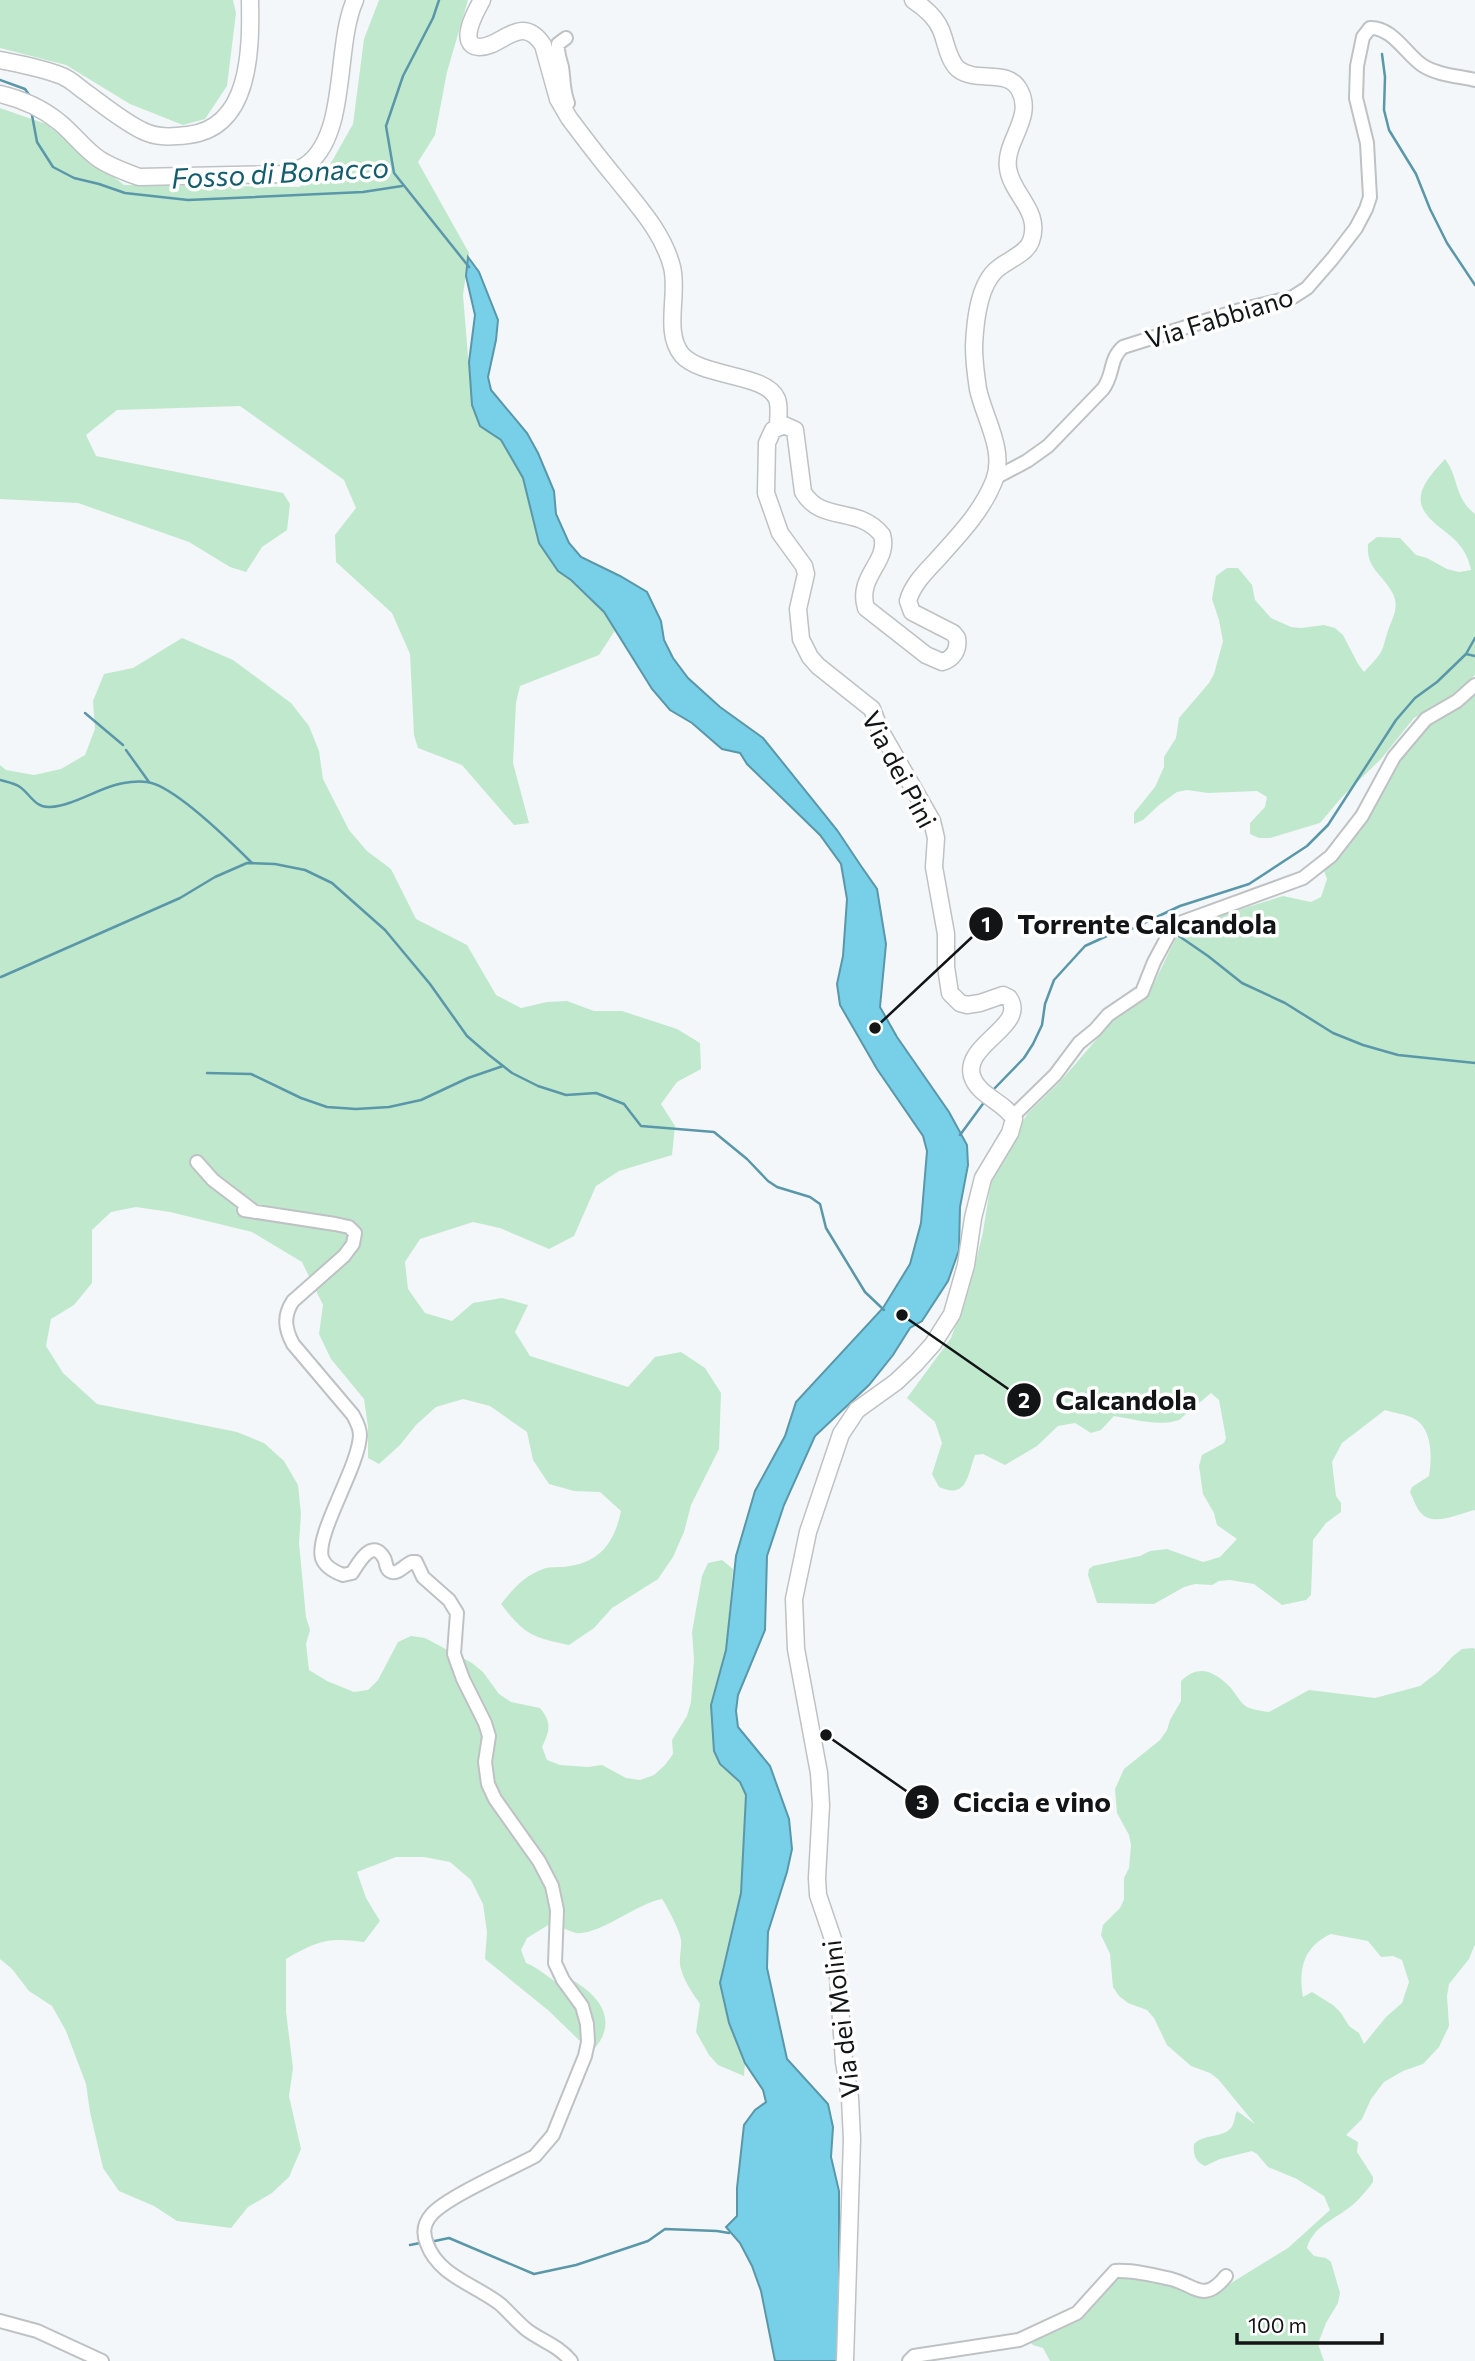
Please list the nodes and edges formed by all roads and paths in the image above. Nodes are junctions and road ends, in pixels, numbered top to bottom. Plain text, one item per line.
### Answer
1 (250, 0) edge
2 (355, 0) edge
3 (482, 0) edge
4 (913, 0) edge
5 (566, 38) dead end
6 (0, 60) edge
7 (1475, 80) edge
8 (6, 96) edge
9 (584, 138) junction
10 (778, 426) junction
11 (995, 478) junction
12 (1475, 685) edge
13 (1012, 1115) junction
14 (197, 1162) dead end
15 (1226, 2276) dead end
16 (0, 2321) edge
17 (102, 2361) edge
18 (571, 2361) edge
19 (845, 2361) edge
20 (909, 2361) edge

1 - 6 street
2 - 8 street
3 - 9 street
4 - 11 street
5 - 9 street
7 - 11 street, Via Fabbiano
9 - 10 street
10 - 11 street
10 - 13 street, Via dei Pini
12 - 13 street
13 - 19 street, Via dei Molini
14 - 18 street
15 - 20 street
16 - 17 street

